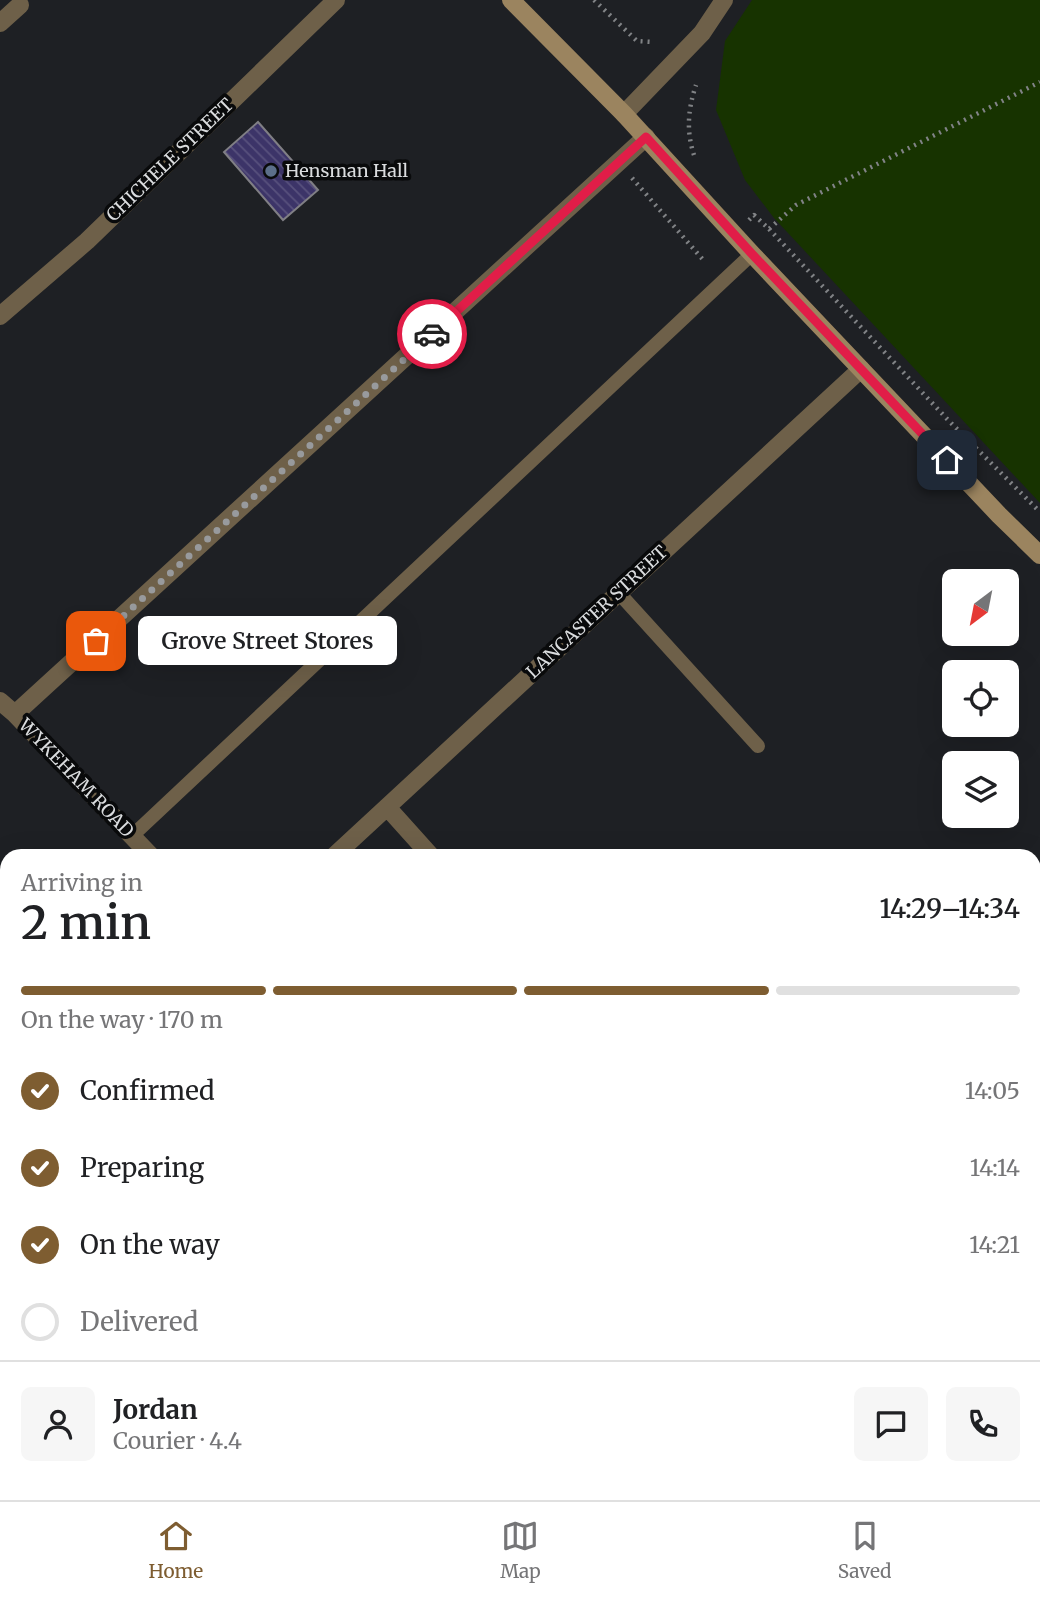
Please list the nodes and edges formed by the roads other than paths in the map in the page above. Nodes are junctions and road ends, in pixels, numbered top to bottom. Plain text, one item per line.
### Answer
1 (336, 0) edge
2 (511, 0) edge
3 (724, 0) edge
4 (20, 5) dead end
5 (0, 23) edge
6 (624, 114) junction
7 (646, 137) junction
8 (752, 254) junction
9 (0, 316) edge
10 (861, 369) junction
11 (1040, 555) edge
12 (618, 592) junction
13 (0, 701) edge
14 (15, 714) junction
15 (758, 746) dead end
16 (387, 807) junction
17 (133, 835) junction
18 (145, 849) edge
19 (342, 849) edge
20 (425, 849) edge

1 - 9 street, CHICHELE STREET
2 - 6 main road
3 - 6 street
4 - 5 street
6 - 7 main road
7 - 8 main road
7 - 14 street
8 - 10 main road
8 - 17 lane
10 - 11 main road
10 - 12 street, LANCASTER STREET
12 - 15 lane
12 - 16 street, LANCASTER STREET
13 - 14 street, WYKEHAM ROAD
14 - 17 street, WYKEHAM ROAD
16 - 19 street, LANCASTER STREET
16 - 20 street
17 - 18 street, WYKEHAM ROAD

